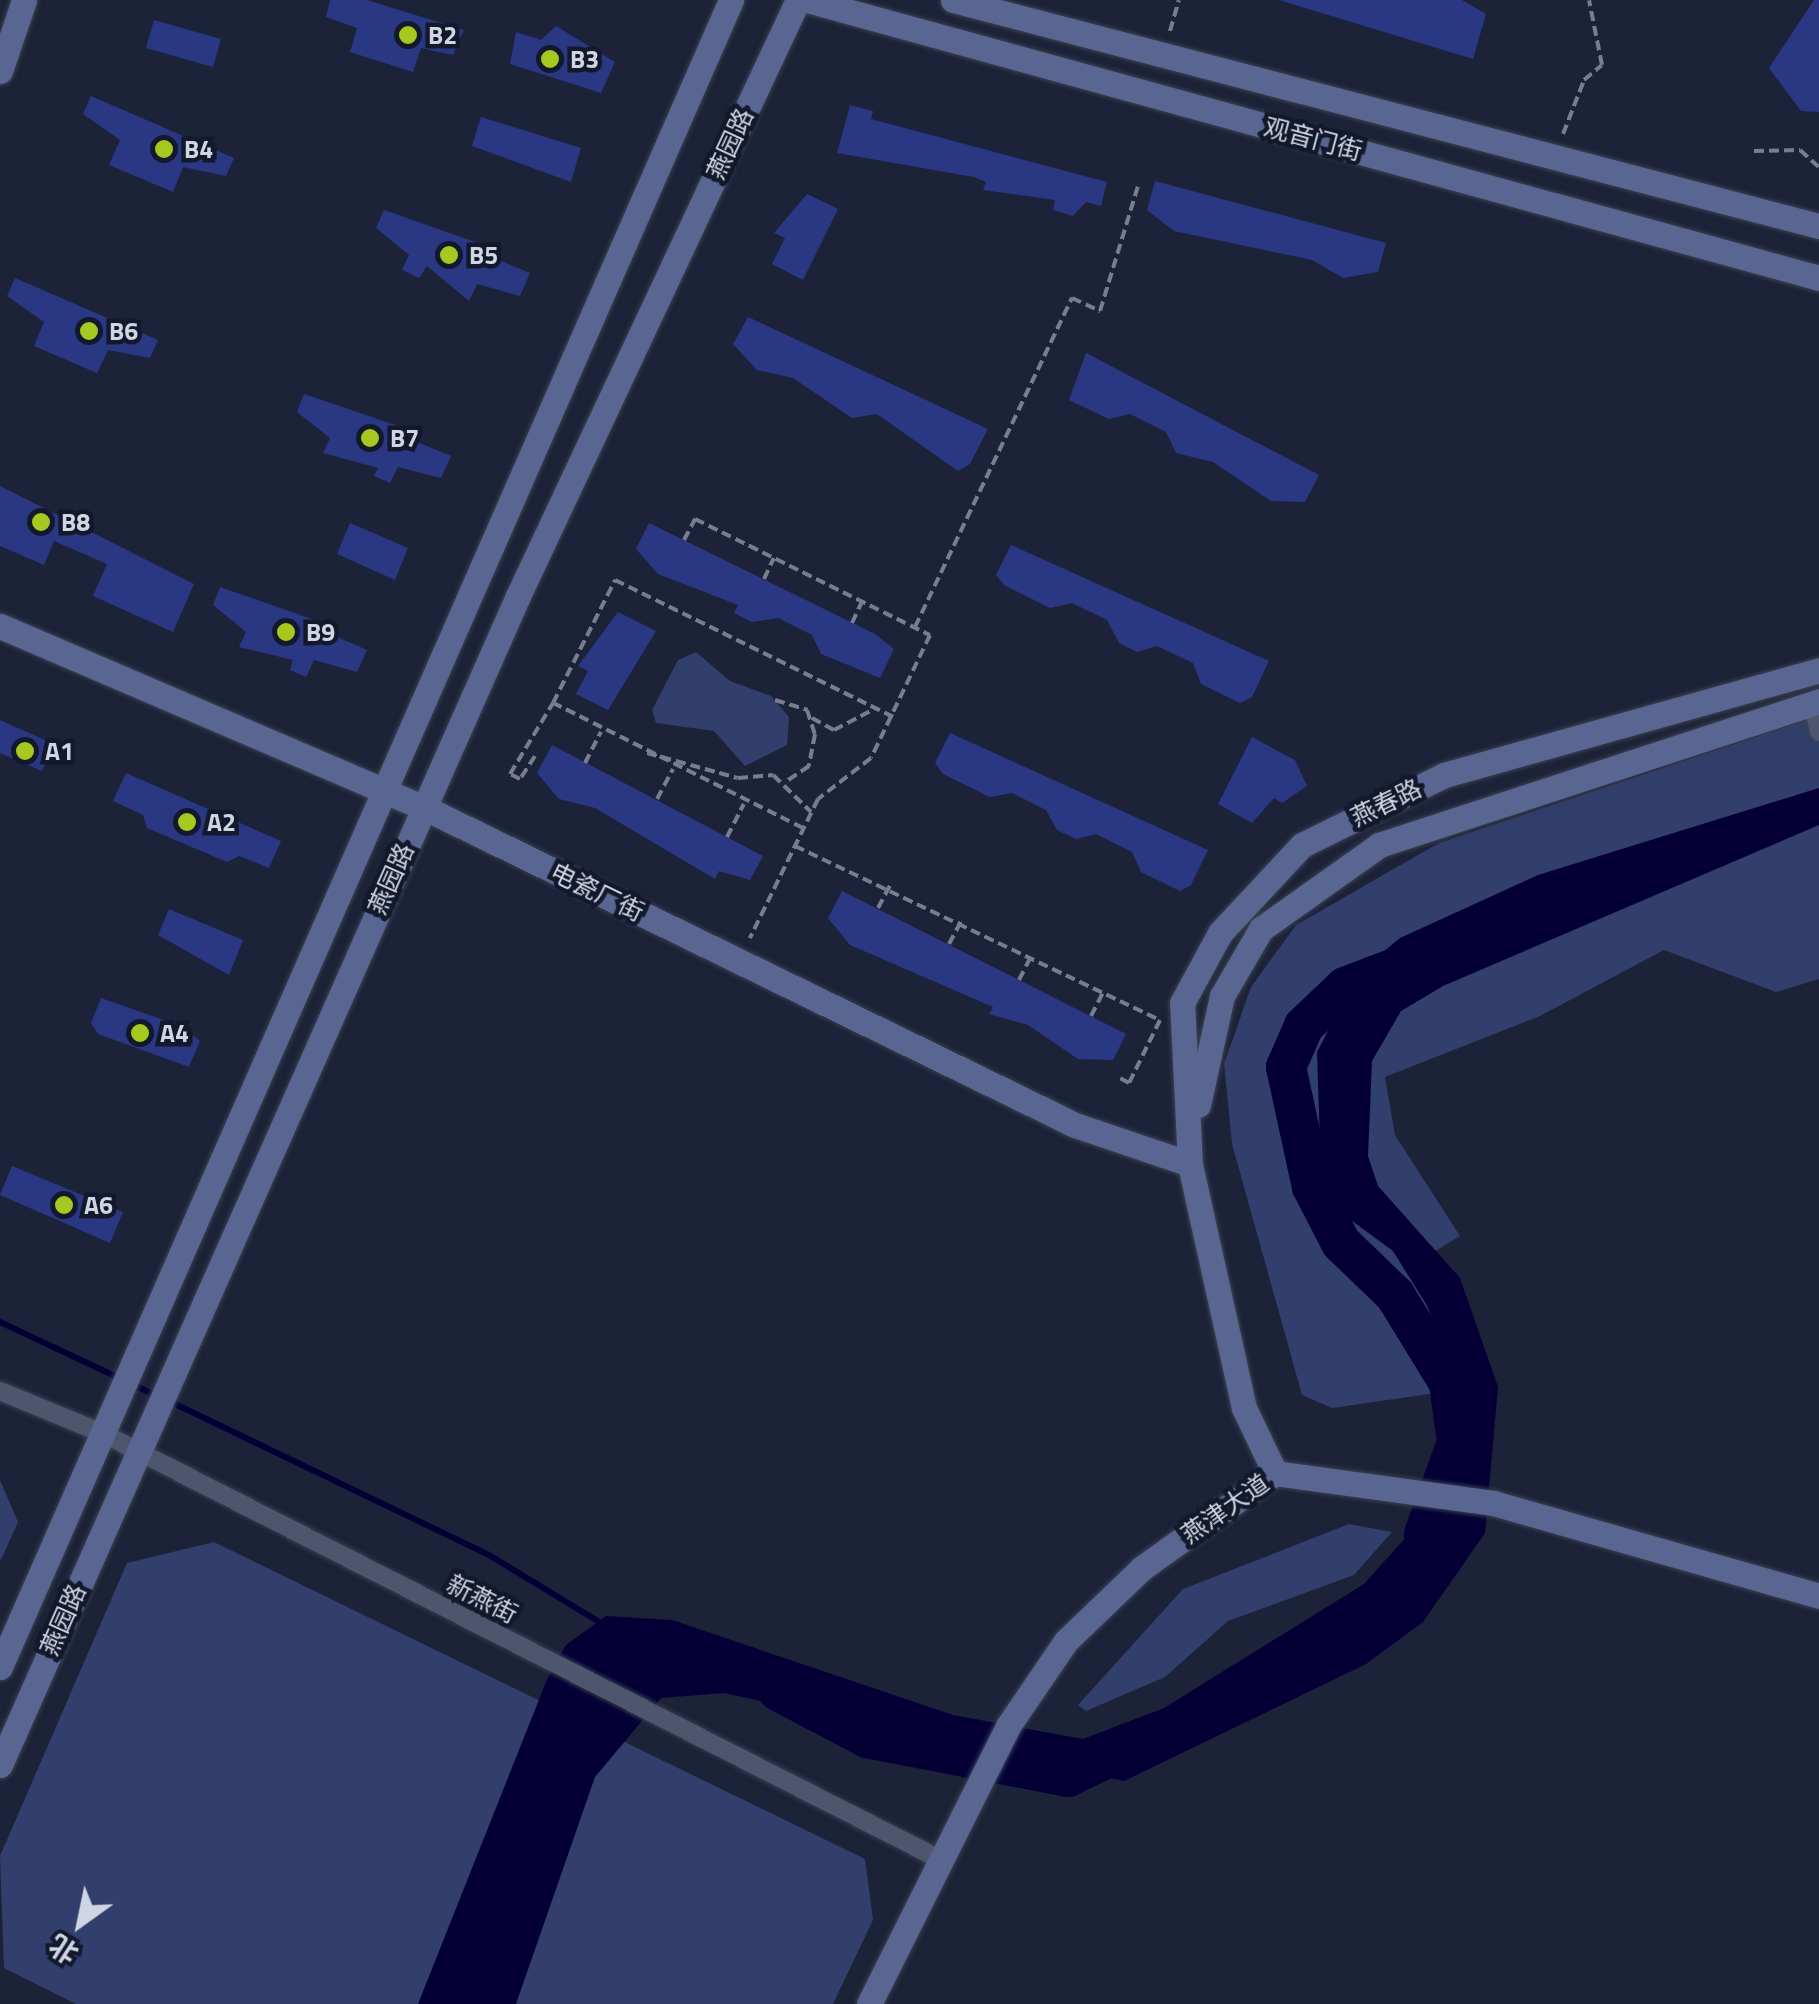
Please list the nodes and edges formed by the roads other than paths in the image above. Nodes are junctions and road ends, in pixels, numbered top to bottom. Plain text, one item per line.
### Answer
1 (24, 0) edge
2 (731, 0) edge
3 (798, 0) edge
4 (807, 0) edge
5 (952, 0) edge
6 (0, 71) edge
7 (1819, 226) edge
8 (1819, 278) edge
9 (0, 626) edge
10 (1819, 670) edge
11 (1815, 702) edge
12 (1819, 732) edge
13 (385, 792) junction
14 (423, 807) junction
15 (1190, 1164) junction
16 (0, 1390) edge
17 (102, 1434) junction
18 (137, 1451) junction
19 (1275, 1472) junction
20 (1819, 1596) edge
21 (0, 1667) edge
22 (0, 1765) edge
23 (939, 1860) junction
24 (869, 2004) edge

1 - 6 street
2 - 13 street, 燕园路
3 - 14 street, 燕园路
4 - 8 street, 观音门街
5 - 7 street, 观音门街
9 - 13 street, 电瓷厂街
10 - 15 street, 燕春路
11 - 12 street
11 - 15 street, 燕春路
13 - 14 street, 电瓷厂街
13 - 17 street, 燕园路
14 - 15 street, 电瓷厂街
14 - 18 street, 燕园路
15 - 19 street, 燕春路
16 - 17 street, 新燕街
17 - 18 street, 新燕街
17 - 21 street, 燕园路
18 - 22 street, 燕园路
18 - 23 street, 新燕街
19 - 20 street, 燕津大道
19 - 23 street, 燕津大道
23 - 24 street, 燕津大道

